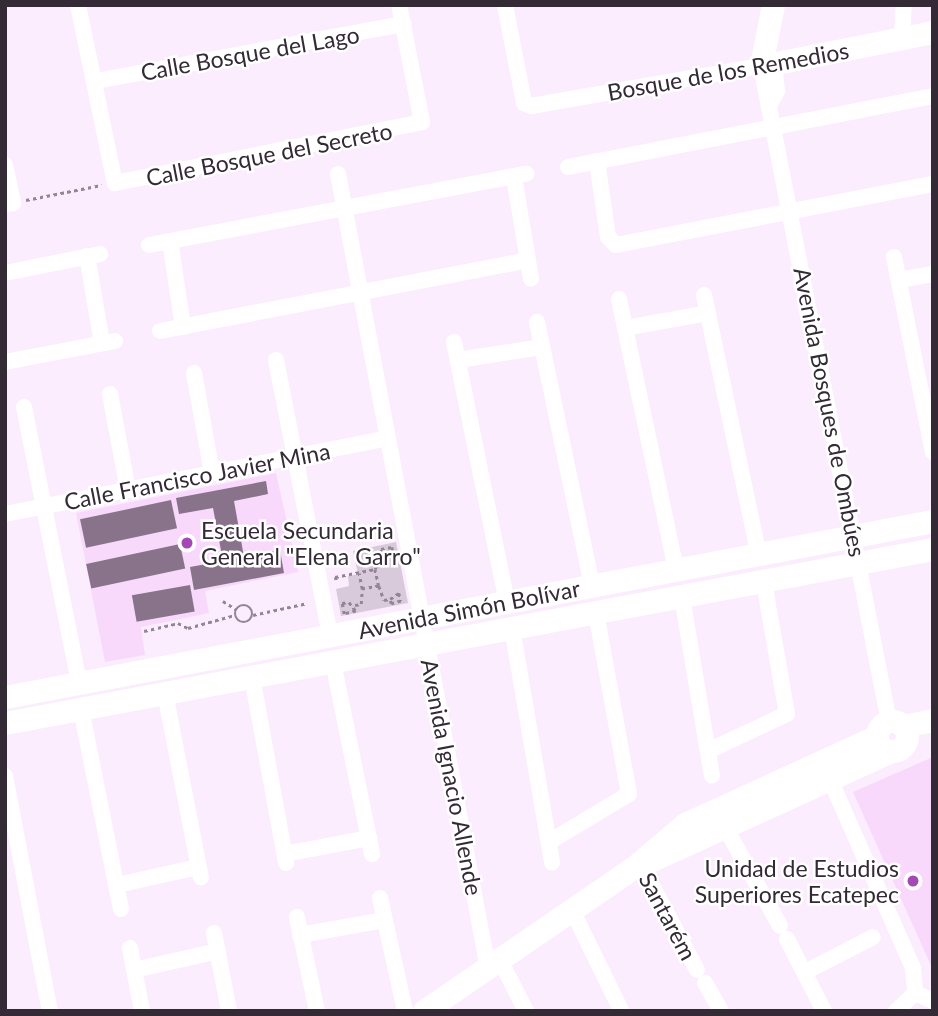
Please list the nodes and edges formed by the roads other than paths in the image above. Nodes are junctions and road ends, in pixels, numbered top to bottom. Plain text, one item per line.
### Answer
1 (78, 5) edge
2 (400, 5) edge
3 (505, 5) edge
4 (773, 5) edge
5 (904, 5) edge
6 (404, 24) junction
7 (933, 32) edge
8 (902, 38) junction
9 (768, 59) junction
10 (96, 81) junction
11 (933, 96) edge
12 (775, 126) junction
13 (597, 161) junction
14 (5, 165) edge
15 (568, 167) dead end
16 (338, 174) dead end
17 (933, 184) edge
18 (9, 203) edge
19 (344, 208) junction
20 (792, 213) junction
21 (170, 241) junction
22 (149, 245) dead end
23 (894, 257) dead end
24 (527, 260) junction
25 (5, 273) edge
26 (933, 274) edge
27 (531, 279) dead end
28 (899, 280) junction
29 (360, 292) junction
30 (704, 295) dead end
31 (619, 299) dead end
32 (708, 313) junction
33 (537, 322) dead end
34 (183, 327) junction
35 (625, 327) junction
36 (160, 331) dead end
37 (454, 342) dead end
38 (542, 347) junction
39 (276, 360) dead end
40 (457, 360) junction
41 (5, 362) edge
42 (194, 373) dead end
43 (110, 394) dead end
44 (24, 407) dead end
45 (388, 438) junction
46 (933, 452) edge
47 (297, 455) junction
48 (212, 473) junction
49 (128, 490) junction
50 (43, 507) junction
51 (5, 514) edge
52 (933, 521) edge
53 (854, 537) junction
54 (933, 549) edge
55 (759, 555) junction
56 (859, 564) junction
57 (676, 570) junction
58 (764, 582) junction
59 (592, 586) junction
60 (682, 597) junction
61 (507, 602) junction
62 (596, 613) junction
63 (421, 618) junction
64 (512, 628) junction
65 (330, 635) junction
66 (426, 645) junction
67 (206, 659) junction
68 (333, 662) junction
69 (252, 677) junction
70 (79, 683) junction
71 (210, 685) junction
72 (164, 693) junction
73 (5, 697) edge
74 (81, 709) junction
75 (933, 721) edge
76 (5, 723) edge
77 (893, 735) junction
78 (708, 751) junction
79 (712, 775) dead end
80 (5, 776) edge
81 (831, 779) junction
82 (725, 827) junction
83 (550, 842) junction
84 (552, 863) dead end
85 (638, 865) junction
86 (117, 885) junction
87 (380, 898) dead end
88 (121, 909) dead end
89 (572, 910) junction
90 (297, 917) dead end
91 (384, 920) junction
92 (214, 933) dead end
93 (300, 935) junction
94 (873, 937) dead end
95 (130, 948) dead end
96 (218, 951) junction
97 (494, 964) junction
98 (134, 970) junction
99 (805, 972) junction
100 (915, 993) junction
101 (933, 1001) edge
102 (429, 1010) edge
103 (621, 1010) edge
104 (50, 1011) edge
105 (142, 1011) edge
106 (229, 1011) edge
107 (317, 1011) edge
108 (405, 1011) edge
109 (526, 1011) edge
110 (721, 1011) edge
111 (824, 1011) edge
112 (896, 1011) edge

1 - 10 street
2 - 6 street
3 - 9 street, Bosque de los Remedios
4 - 9 main road, Avenida Bosques de Ombúes
5 - 8 street
6 - 10 street, Calle Bosque del Lago
6 - 10 street, Calle Bosque del Secreto
7 - 8 main road, Bosque de los Remedios
8 - 9 main road, Bosque de los Remedios
9 - 12 street, Avenida Bosques de Ombúes
11 - 12 street
12 - 13 street
12 - 20 street, Avenida Bosques de Ombúes
13 - 15 street
13 - 20 street
14 - 18 street
16 - 19 street, Avenida Ignacio Allende
17 - 20 street
19 - 21 street
19 - 24 street
19 - 29 street, Avenida Ignacio Allende
20 - 53 street, Avenida Bosques de Ombúes
21 - 22 street
21 - 34 street
23 - 28 street
24 - 27 street
24 - 29 street
25 - 41 street
26 - 28 street
28 - 46 street
29 - 34 street
29 - 45 street, Avenida Ignacio Allende
30 - 32 street
31 - 35 street
32 - 35 street
32 - 55 street
33 - 38 street
34 - 36 street
35 - 57 street
37 - 40 street
38 - 40 street
38 - 59 street
39 - 47 street
40 - 61 street
42 - 48 street
43 - 49 street
44 - 50 street
45 - 47 street, Calle Francisco Javier Mina
45 - 63 street, Avenida Ignacio Allende
47 - 48 street, Calle Francisco Javier Mina
47 - 65 street
48 - 49 street, Calle Francisco Javier Mina
49 - 50 street, Calle Francisco Javier Mina
50 - 51 street, Calle Francisco Javier Mina
50 - 70 street
52 - 53 main road, Avenida Simón Bolívar
53 - 55 main road, Avenida Simón Bolívar
53 - 56 street, Avenida Bosques de Ombúes
54 - 56 main road, Avenida Simón Bolívar
55 - 57 main road, Avenida Simón Bolívar
56 - 58 main road, Avenida Simón Bolívar
56 - 77 street, Avenida Bosques de Ombúes
57 - 59 main road, Avenida Simón Bolívar
58 - 60 main road, Avenida Simón Bolívar
58 - 78 street
59 - 61 main road, Avenida Simón Bolívar
60 - 62 main road, Avenida Simón Bolívar
60 - 78 street
61 - 63 main road, Avenida Simón Bolívar
62 - 64 main road, Avenida Simón Bolívar
62 - 83 street
63 - 65 main road, Avenida Simón Bolívar
63 - 66 street, Avenida Ignacio Allende
64 - 66 main road, Avenida Simón Bolívar
64 - 83 street
65 - 67 main road, Avenida Simón Bolívar
66 - 68 main road, Avenida Simón Bolívar
66 - 97 street, Avenida Ignacio Allende
67 - 70 main road, Avenida Simón Bolívar
67 - 71 main road
68 - 69 main road, Avenida Simón Bolívar
68 - 69 street
69 - 71 main road, Avenida Simón Bolívar
70 - 73 main road, Avenida Simón Bolívar
71 - 72 main road, Avenida Simón Bolívar
72 - 74 main road, Avenida Simón Bolívar
72 - 86 street
74 - 76 main road, Avenida Simón Bolívar
74 - 86 street
75 - 77 main road
77 - 81 main road
77 - 85 main road
78 - 79 street
80 - 104 street
81 - 82 main road
81 - 100 street
82 - 85 main road
82 - 99 street
83 - 84 street
85 - 89 main road
85 - 110 street, Santarém
86 - 88 street
87 - 91 street
89 - 97 main road
89 - 103 street
90 - 93 street
91 - 93 street
91 - 108 street
92 - 96 street
93 - 107 street
94 - 99 street
95 - 98 street
96 - 98 street
96 - 106 street
97 - 102 main road
97 - 109 street, Avenida Ignacio Allende
98 - 105 street
99 - 111 street
100 - 101 street
100 - 112 street

